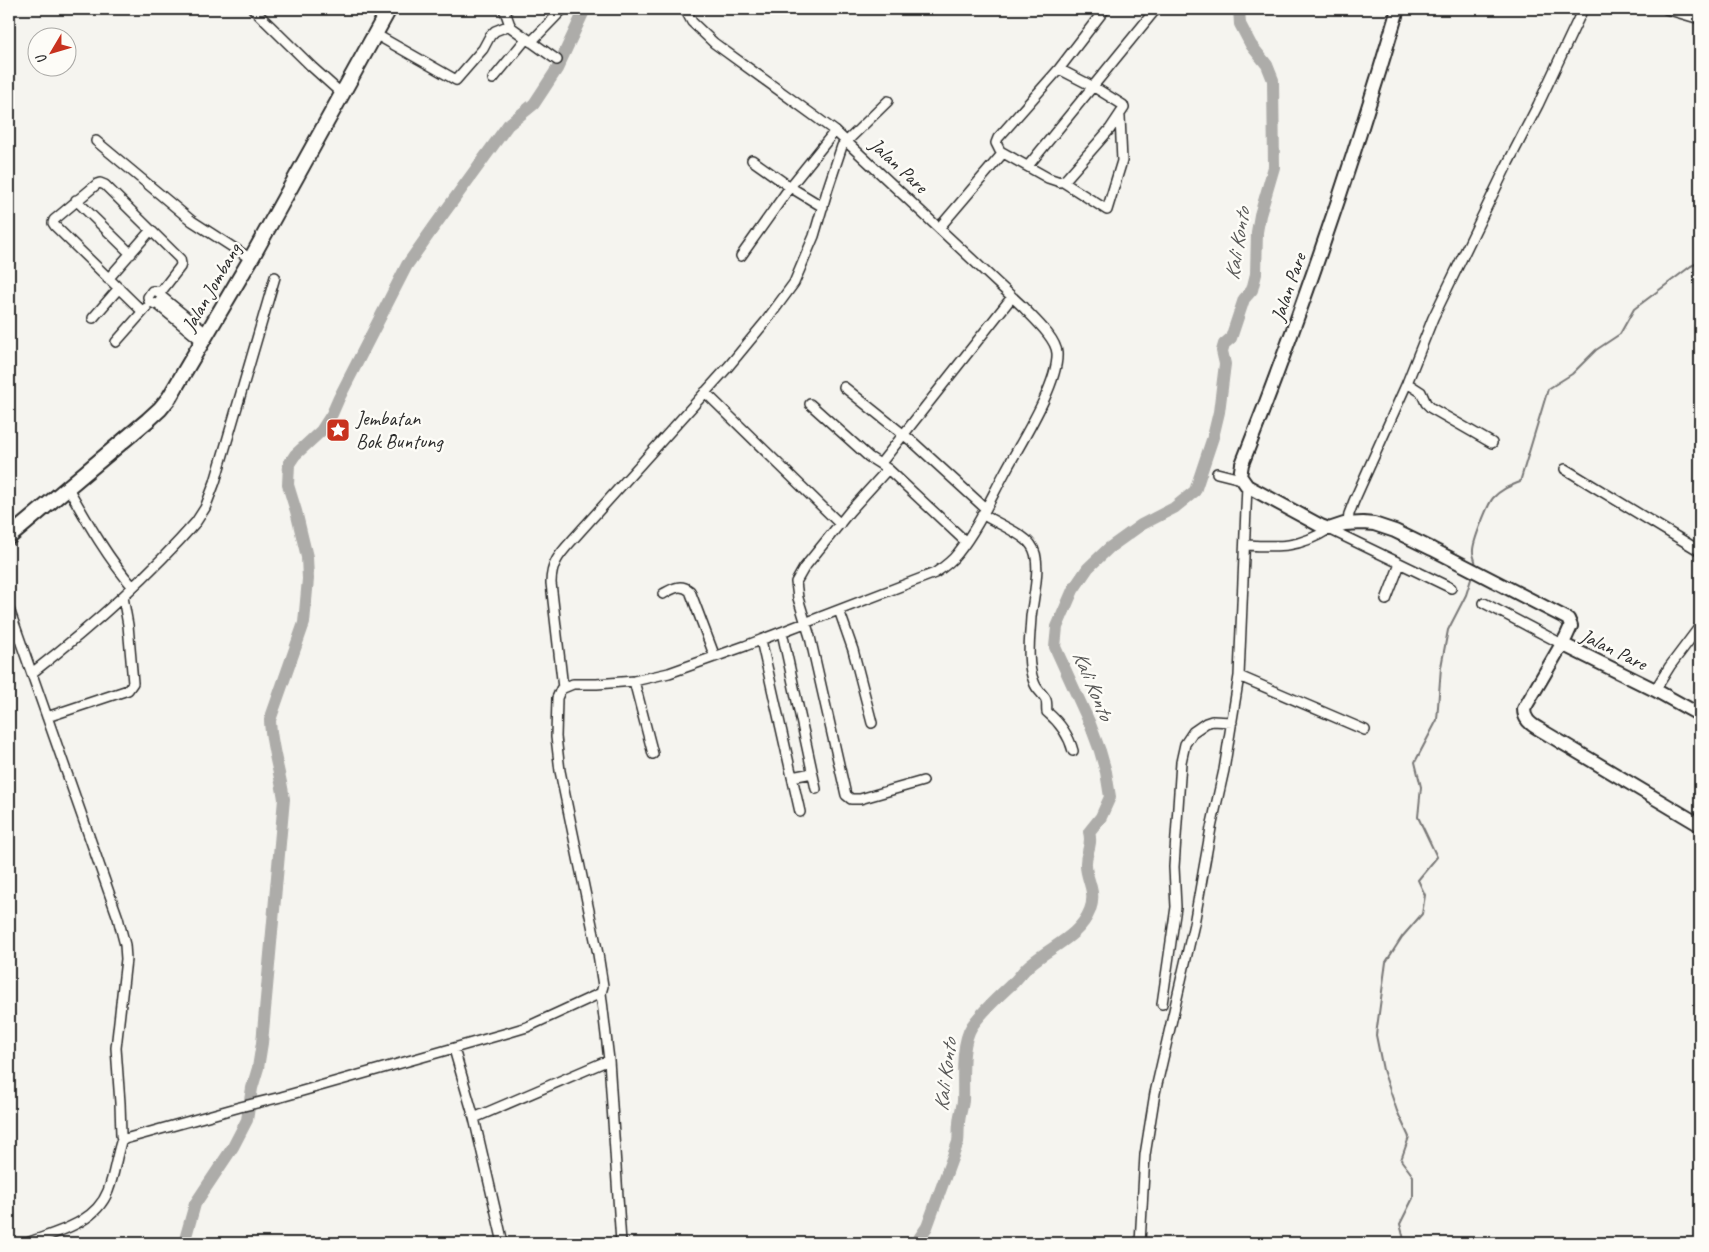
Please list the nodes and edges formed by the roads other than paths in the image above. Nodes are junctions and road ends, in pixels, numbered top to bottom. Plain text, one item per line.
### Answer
1 (253, 9) edge
2 (389, 9) edge
3 (503, 9) edge
4 (563, 9) edge
5 (685, 9) edge
6 (1105, 9) edge
7 (1156, 9) edge
8 (1398, 9) edge
9 (1583, 9) edge
10 (1666, 9) edge
11 (1700, 19) edge
12 (510, 25) junction
13 (375, 34) junction
14 (529, 40) junction
15 (557, 60) dead end
16 (1059, 69) junction
17 (492, 79) dead end
18 (1094, 87) junction
19 (342, 94) junction
20 (888, 100) dead end
21 (1120, 117) junction
22 (834, 131) junction
23 (96, 141) dead end
24 (846, 141) junction
25 (1004, 153) junction
26 (752, 160) dead end
27 (1028, 166) junction
28 (1063, 182) junction
29 (790, 187) junction
30 (76, 200) junction
31 (823, 207) junction
32 (938, 228) junction
33 (151, 230) junction
34 (131, 254) junction
35 (741, 256) dead end
36 (252, 258) junction
37 (275, 277) dead end
38 (108, 279) junction
39 (118, 288) junction
40 (1012, 297) junction
41 (158, 299) junction
42 (142, 312) junction
43 (93, 318) dead end
44 (205, 338) junction
45 (116, 342) dead end
46 (1407, 383) junction
47 (844, 387) dead end
48 (705, 392) junction
49 (810, 404) dead end
50 (904, 435) junction
51 (1492, 444) dead end
52 (884, 466) junction
53 (1565, 469) dead end
54 (1217, 473) dead end
55 (1244, 482) junction
56 (68, 488) junction
57 (984, 511) junction
58 (840, 524) junction
59 (1348, 524) junction
60 (1329, 529) junction
61 (9, 537) edge
62 (966, 542) junction
63 (1246, 545) junction
64 (1700, 551) edge
65 (1400, 564) junction
66 (133, 587) junction
67 (1451, 588) dead end
68 (662, 594) dead end
69 (123, 596) junction
70 (1386, 600) dead end
71 (1484, 603) dead end
72 (9, 610) edge
73 (839, 610) junction
74 (806, 622) junction
75 (1700, 626) edge
76 (782, 632) junction
77 (761, 640) junction
78 (1562, 644) junction
79 (716, 657) junction
80 (32, 673) junction
81 (1239, 676) junction
82 (634, 681) junction
83 (563, 688) junction
84 (1655, 690) junction
85 (1700, 715) edge
86 (48, 717) junction
87 (1232, 722) junction
88 (872, 723) dead end
89 (1365, 730) dead end
90 (1073, 751) dead end
91 (653, 754) dead end
92 (812, 773) junction
93 (792, 777) junction
94 (923, 781) dead end
95 (816, 790) dead end
96 (800, 812) dead end
97 (1700, 825) edge
98 (601, 993) junction
99 (1162, 1004) dead end
100 (454, 1049) junction
101 (609, 1060) junction
102 (474, 1118) junction
103 (122, 1140) junction
104 (27, 1243) edge
105 (503, 1243) edge
106 (621, 1243) edge
107 (1140, 1243) edge

1 - 19 street
2 - 13 main road, Jalan Jombang
3 - 12 street
4 - 14 street
5 - 22 street, Jalan Pare
6 - 16 street
7 - 18 street
8 - 55 street, Jalan Pare
9 - 46 street
10 - 11 street
12 - 13 street
12 - 14 street
13 - 19 main road, Jalan Jombang
14 - 15 street
14 - 17 street
16 - 18 street
16 - 25 street
18 - 21 street
18 - 27 street
19 - 36 main road, Jalan Jombang
20 - 24 street
21 - 28 street
21 - 28 street
22 - 24 street, Jalan Pare
22 - 29 street
23 - 36 street
24 - 31 street
24 - 32 street, Jalan Pare
25 - 27 street
25 - 32 street
26 - 29 street
27 - 28 street
29 - 31 street
29 - 35 street
30 - 33 street
30 - 34 street
30 - 38 street
31 - 48 street
32 - 40 street, Jalan Pare
33 - 34 street
33 - 41 street
34 - 38 street
36 - 44 main road, Jalan Jombang
37 - 66 street
38 - 39 street
39 - 42 street
39 - 43 street
40 - 50 street
40 - 57 street, Jalan Pare
41 - 42 street
41 - 44 street
42 - 45 street
44 - 56 main road, Jalan Jombang
46 - 51 street
46 - 59 street
47 - 50 street
48 - 58 street
48 - 83 street
49 - 52 street
50 - 52 street
50 - 57 street
52 - 58 street
52 - 62 street
53 - 64 street
54 - 55 street
55 - 60 street
55 - 63 street
56 - 61 main road, Jalan Jombang
56 - 66 street
57 - 62 street, Jalan Pare
57 - 90 street
58 - 74 street
59 - 60 street
59 - 78 street, Jalan Pare
60 - 63 street
60 - 65 street
62 - 73 street, Jalan Pare
63 - 81 street
65 - 67 street
65 - 70 street
66 - 69 street
68 - 79 street
69 - 80 street
69 - 86 street
71 - 78 street
72 - 80 street
73 - 74 street, Jalan Pare
73 - 88 street
74 - 76 street, Jalan Pare
74 - 94 street
75 - 84 street
76 - 77 street, Jalan Pare
76 - 92 street
77 - 79 street, Jalan Pare
77 - 93 street
78 - 84 street, Jalan Pare
78 - 97 street
79 - 82 street, Jalan Pare
80 - 86 street
81 - 87 street
81 - 89 street
82 - 83 street, Jalan Pare
82 - 91 street
83 - 98 street
84 - 85 street, Jalan Pare
86 - 103 street
87 - 99 street
87 - 107 street
92 - 93 street
92 - 95 street
93 - 96 street
98 - 100 street
98 - 101 street
100 - 102 street
100 - 103 street
101 - 102 street
101 - 106 street
102 - 105 street
103 - 104 street

